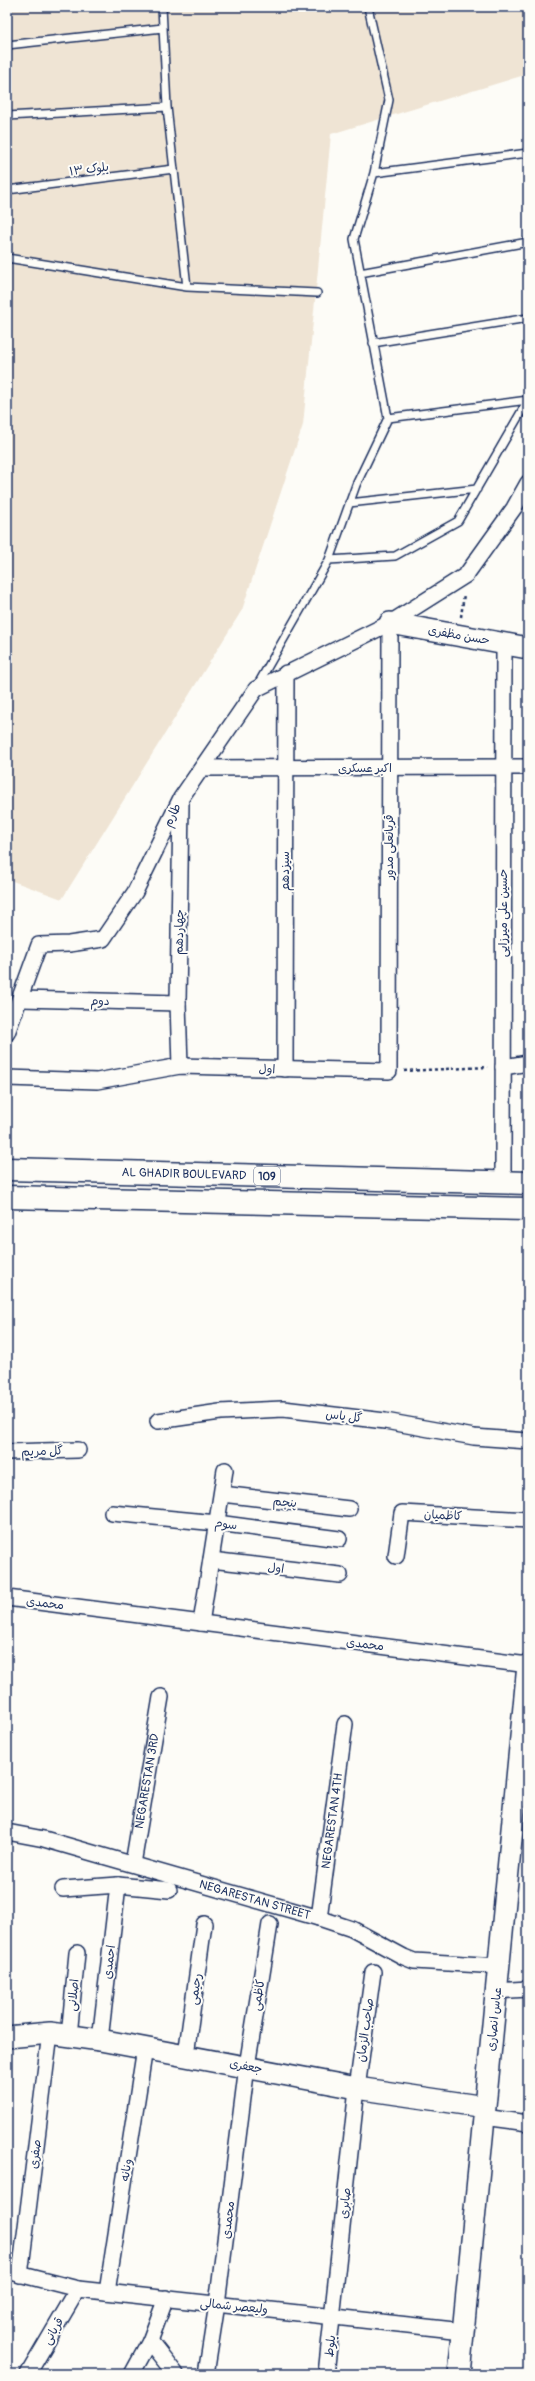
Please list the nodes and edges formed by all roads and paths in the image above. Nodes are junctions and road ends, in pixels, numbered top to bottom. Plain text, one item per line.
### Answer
1 (162, 7) edge
2 (368, 7) edge
3 (163, 28) junction
4 (7, 45) edge
5 (167, 107) junction
6 (7, 116) edge
7 (528, 152) edge
8 (174, 169) junction
9 (374, 173) junction
10 (7, 190) edge
11 (528, 242) edge
12 (7, 258) edge
13 (360, 273) junction
14 (187, 287) junction
15 (317, 293) dead end
16 (528, 318) edge
17 (373, 342) junction
18 (388, 418) junction
19 (528, 484) edge
20 (477, 489) junction
21 (349, 503) junction
22 (329, 560) junction
23 (466, 574) junction
24 (390, 623) junction
25 (459, 636) junction
26 (504, 644) junction
27 (528, 648) edge
28 (286, 673) junction
29 (256, 689) junction
30 (202, 768) junction
31 (286, 768) junction
32 (390, 768) junction
33 (503, 768) junction
34 (528, 768) edge
35 (181, 798) junction
36 (21, 999) junction
37 (178, 1003) junction
38 (7, 1033) edge
39 (528, 1063) edge
40 (180, 1066) junction
41 (503, 1067) junction
42 (285, 1069) junction
43 (389, 1071) junction
44 (7, 1078) edge
45 (7, 1169) edge
46 (503, 1182) junction
47 (528, 1183) edge
48 (7, 1197) edge
49 (528, 1209) edge
50 (158, 1421) dead end
51 (528, 1441) edge
52 (78, 1450) dead end
53 (7, 1452) edge
54 (225, 1470) dead end
55 (222, 1494) junction
56 (349, 1509) dead end
57 (112, 1513) dead end
58 (528, 1520) edge
59 (217, 1523) junction
60 (339, 1539) dead end
61 (396, 1556) dead end
62 (211, 1560) junction
63 (340, 1575) dead end
64 (7, 1598) edge
65 (201, 1622) junction
66 (528, 1665) edge
67 (161, 1697) dead end
68 (345, 1724) dead end
69 (7, 1832) edge
70 (133, 1864) junction
71 (118, 1885) junction
72 (63, 1889) dead end
73 (169, 1890) dead end
74 (319, 1918) junction
75 (204, 1924) dead end
76 (270, 1924) dead end
77 (77, 1954) dead end
78 (499, 1966) junction
79 (373, 1972) dead end
80 (528, 1989) edge
81 (496, 1991) junction
82 (59, 2035) junction
83 (7, 2037) edge
84 (100, 2040) junction
85 (145, 2048) junction
86 (186, 2055) junction
87 (247, 2066) junction
88 (357, 2088) junction
89 (485, 2112) junction
90 (528, 2123) edge
91 (14, 2273) edge
92 (78, 2289) junction
93 (107, 2292) junction
94 (166, 2298) junction
95 (217, 2304) junction
96 (333, 2317) junction
97 (463, 2332) junction
98 (150, 2341) junction
99 (28, 2374) edge
100 (132, 2374) edge
101 (176, 2374) edge
102 (206, 2374) edge
103 (326, 2374) edge
104 (459, 2374) edge

1 - 3 lane
2 - 9 lane
3 - 4 lane
3 - 5 lane
5 - 6 lane
5 - 8 lane
7 - 9 lane
8 - 10 lane, بلوک ۱۳
8 - 14 lane
9 - 13 lane
11 - 13 lane
12 - 14 lane
13 - 17 lane
14 - 15 lane
16 - 17 lane
17 - 18 lane
18 - 20 lane
18 - 21 lane
19 - 23 street
20 - 21 lane
20 - 22 lane
21 - 22 lane
22 - 29 lane
23 - 24 street, طارم
23 - 25 path
24 - 25 street, حسن مظفری
24 - 28 street, طارم
24 - 32 street, قربانعلی مدور
25 - 26 street, حسن مظفری
26 - 27 street, حسن مظفری
26 - 33 street, حسین علی میرزایی
28 - 29 street, طارم
28 - 31 street, سیزدهم
29 - 30 street, طارم
30 - 31 street, اکبر عسکری
30 - 35 street, طارم
31 - 32 street, اکبر عسکری
31 - 42 street, سیزدهم
32 - 33 street, اکبر عسکری
32 - 43 street, قربانعلی مدور
33 - 34 street, اکبر عسکری
33 - 41 street, حسین علی میرزایی
35 - 36 street, طارم
35 - 37 street, چهاردهم
36 - 37 street, دوم
36 - 38 street, طارم
37 - 40 street, چهاردهم
39 - 41 street
40 - 42 street, اول
40 - 44 street, اول
41 - 43 path
41 - 46 street, حسین علی میرزایی
42 - 43 street, اول
45 - 46 main road, AL GHADIR BOULEVARD / 109
46 - 47 main road, AL GHADIR BOULEVARD / 109
48 - 49 main road, 109
50 - 51 street, گل یاس
52 - 53 street, گل مریم
54 - 55 street
55 - 56 street, پنجم
55 - 59 street
57 - 59 street, سوم
58 - 61 street, کاظمیان
59 - 60 street, سوم
59 - 62 street
62 - 63 street, اول
62 - 65 street
64 - 65 street, محمدی
65 - 66 street, محمدی
66 - 78 street, عباس انصاری
67 - 70 street, NEGARESTAN 3RD
68 - 74 street, NEGARESTAN 4TH
69 - 70 street, NEGARESTAN STREET
70 - 74 street, NEGARESTAN STREET
71 - 72 street
71 - 73 street
71 - 84 street, احمدی
74 - 78 street, NEGARESTAN STREET
75 - 86 street, رحیمی
76 - 87 street, کاظمی
77 - 82 street, اصلانی
78 - 81 street, عباس انصاری
79 - 88 street, صاحب الزمان
80 - 81 street
81 - 89 street, عباس انصاری
82 - 83 street, جعفری
82 - 84 street, جعفری
82 - 91 street, صفری
84 - 85 street, جعفری
85 - 86 street, جعفری
85 - 93 street, ونانه
86 - 87 street, جعفری
87 - 88 street, جعفری
87 - 95 street, محمدی
88 - 89 street, جعفری
88 - 96 street, صابری
89 - 90 street
89 - 97 street, عباس انصاری
91 - 92 street, ولیعصر شمالی
92 - 93 street, ولیعصر شمالی
92 - 99 street, قربانی
93 - 94 street, ولیعصر شمالی
94 - 95 street, ولیعصر شمالی
94 - 98 street
95 - 96 street, ولیعصر شمالی
95 - 102 street, محمدی
96 - 97 street, ولیعصر شمالی
96 - 103 street, بلوط
97 - 104 street, عباس انصاری
98 - 100 street
98 - 101 street

